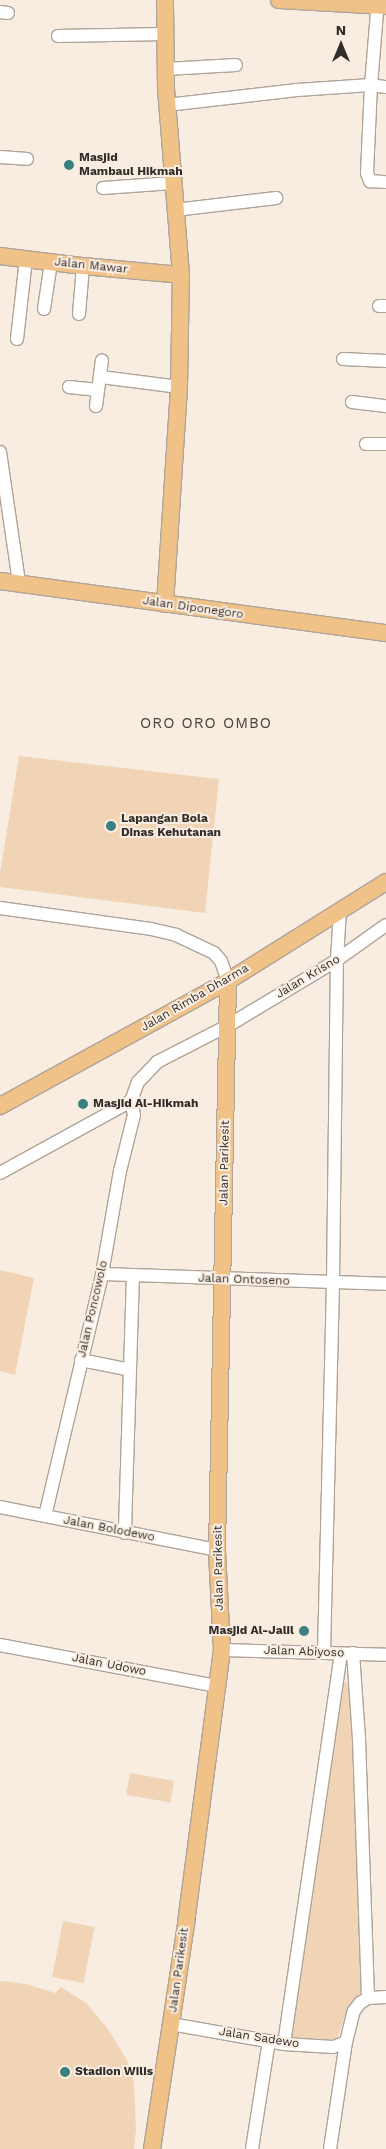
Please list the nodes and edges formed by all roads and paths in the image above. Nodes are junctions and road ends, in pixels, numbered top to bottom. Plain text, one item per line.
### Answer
1 (165, 0) edge
2 (279, 0) edge
3 (381, 4) edge
4 (165, 34) junction
5 (58, 36) dead end
6 (236, 65) dead end
7 (166, 69) junction
8 (371, 85) junction
9 (386, 87) edge
10 (167, 105) junction
11 (0, 157) edge
12 (27, 159) dead end
13 (386, 182) edge
14 (173, 183) junction
15 (103, 188) dead end
16 (276, 198) dead end
17 (175, 210) junction
18 (0, 256) edge
19 (26, 259) junction
20 (52, 262) junction
21 (83, 266) junction
22 (181, 274) junction
23 (44, 310) dead end
24 (78, 314) dead end
25 (17, 339) dead end
26 (343, 359) dead end
27 (102, 360) dead end
28 (386, 361) edge
29 (101, 377) junction
30 (69, 387) dead end
31 (179, 387) junction
32 (98, 390) junction
33 (352, 402) dead end
34 (96, 406) dead end
35 (386, 406) edge
36 (366, 444) dead end
37 (386, 444) edge
38 (0, 452) edge
39 (0, 581) edge
40 (19, 583) junction
41 (165, 604) junction
42 (386, 633) edge
43 (386, 882) edge
44 (0, 908) edge
45 (340, 910) junction
46 (386, 926) edge
47 (337, 960) junction
48 (228, 981) junction
49 (229, 1025) junction
50 (131, 1101) junction
51 (0, 1106) edge
52 (0, 1173) edge
53 (102, 1274) junction
54 (133, 1276) junction
55 (222, 1279) junction
56 (333, 1282) junction
57 (386, 1284) edge
58 (81, 1360) junction
59 (130, 1370) junction
60 (0, 1507) edge
61 (45, 1516) junction
62 (125, 1533) junction
63 (218, 1550) junction
64 (0, 1645) edge
65 (222, 1650) junction
66 (324, 1652) junction
67 (347, 1654) junction
68 (386, 1655) edge
69 (218, 1686) junction
70 (386, 1997) edge
71 (368, 1998) junction
72 (171, 2024) junction
73 (269, 2041) junction
74 (346, 2042) junction
75 (284, 2044) junction
76 (152, 2149) edge
77 (252, 2149) edge
78 (330, 2149) edge

1 - 4 main road
2 - 3 main road
3 - 8 street
4 - 5 street
4 - 7 main road
6 - 7 street
7 - 10 main road
8 - 9 street
8 - 10 street
8 - 13 street
10 - 14 main road
11 - 12 street
14 - 15 street
14 - 17 main road
16 - 17 street
17 - 22 main road
18 - 19 main road, Jalan Mawar
19 - 20 main road, Jalan Mawar
19 - 25 street
20 - 21 main road, Jalan Mawar
20 - 23 street
21 - 22 main road, Jalan Mawar
21 - 24 street
22 - 31 main road
26 - 28 street
27 - 29 street
29 - 31 street
29 - 32 street
30 - 32 street
31 - 41 main road
32 - 34 street
33 - 35 street
36 - 37 street
38 - 40 street
39 - 40 main road, Jalan Diponegoro
40 - 41 main road, Jalan Diponegoro
41 - 42 main road, Jalan Diponegoro
43 - 45 main road, Jalan Rimba Dharma
44 - 48 street
45 - 47 street
45 - 48 main road, Jalan Rimba Dharma
46 - 47 street, Jalan Krisno
47 - 49 street, Jalan Krisno
47 - 56 street
48 - 49 main road, Jalan Parikesit
48 - 51 main road, Jalan Rimba Dharma
49 - 50 street, Jalan Krisno
49 - 55 main road, Jalan Parikesit
50 - 52 street
50 - 53 street, Jalan Poncowolo
53 - 54 street, Jalan Ontoseno
53 - 58 street, Jalan Poncowolo
54 - 55 street, Jalan Ontoseno
54 - 59 street
55 - 56 street, Jalan Ontoseno
55 - 63 main road, Jalan Parikesit
56 - 57 street, Jalan Ontoseno
56 - 66 street
58 - 59 street
58 - 61 street, Jalan Poncowolo
59 - 62 street
60 - 61 street, Jalan Bolodewo
61 - 62 street, Jalan Bolodewo
62 - 63 street, Jalan Bolodewo
63 - 65 main road, Jalan Parikesit
64 - 69 street, Jalan Udowo
65 - 66 street, Jalan Abiyoso
65 - 69 main road, Jalan Parikesit
66 - 67 street, Jalan Abiyoso
67 - 68 street, Jalan Abiyoso
67 - 71 street
67 - 75 street
69 - 72 main road, Jalan Parikesit
70 - 71 street
71 - 74 street
72 - 73 street, Jalan Sadewo
72 - 76 main road, Jalan Parikesit
73 - 75 street, Jalan Sadewo
73 - 77 street
74 - 75 street, Jalan Sadewo
74 - 78 street

